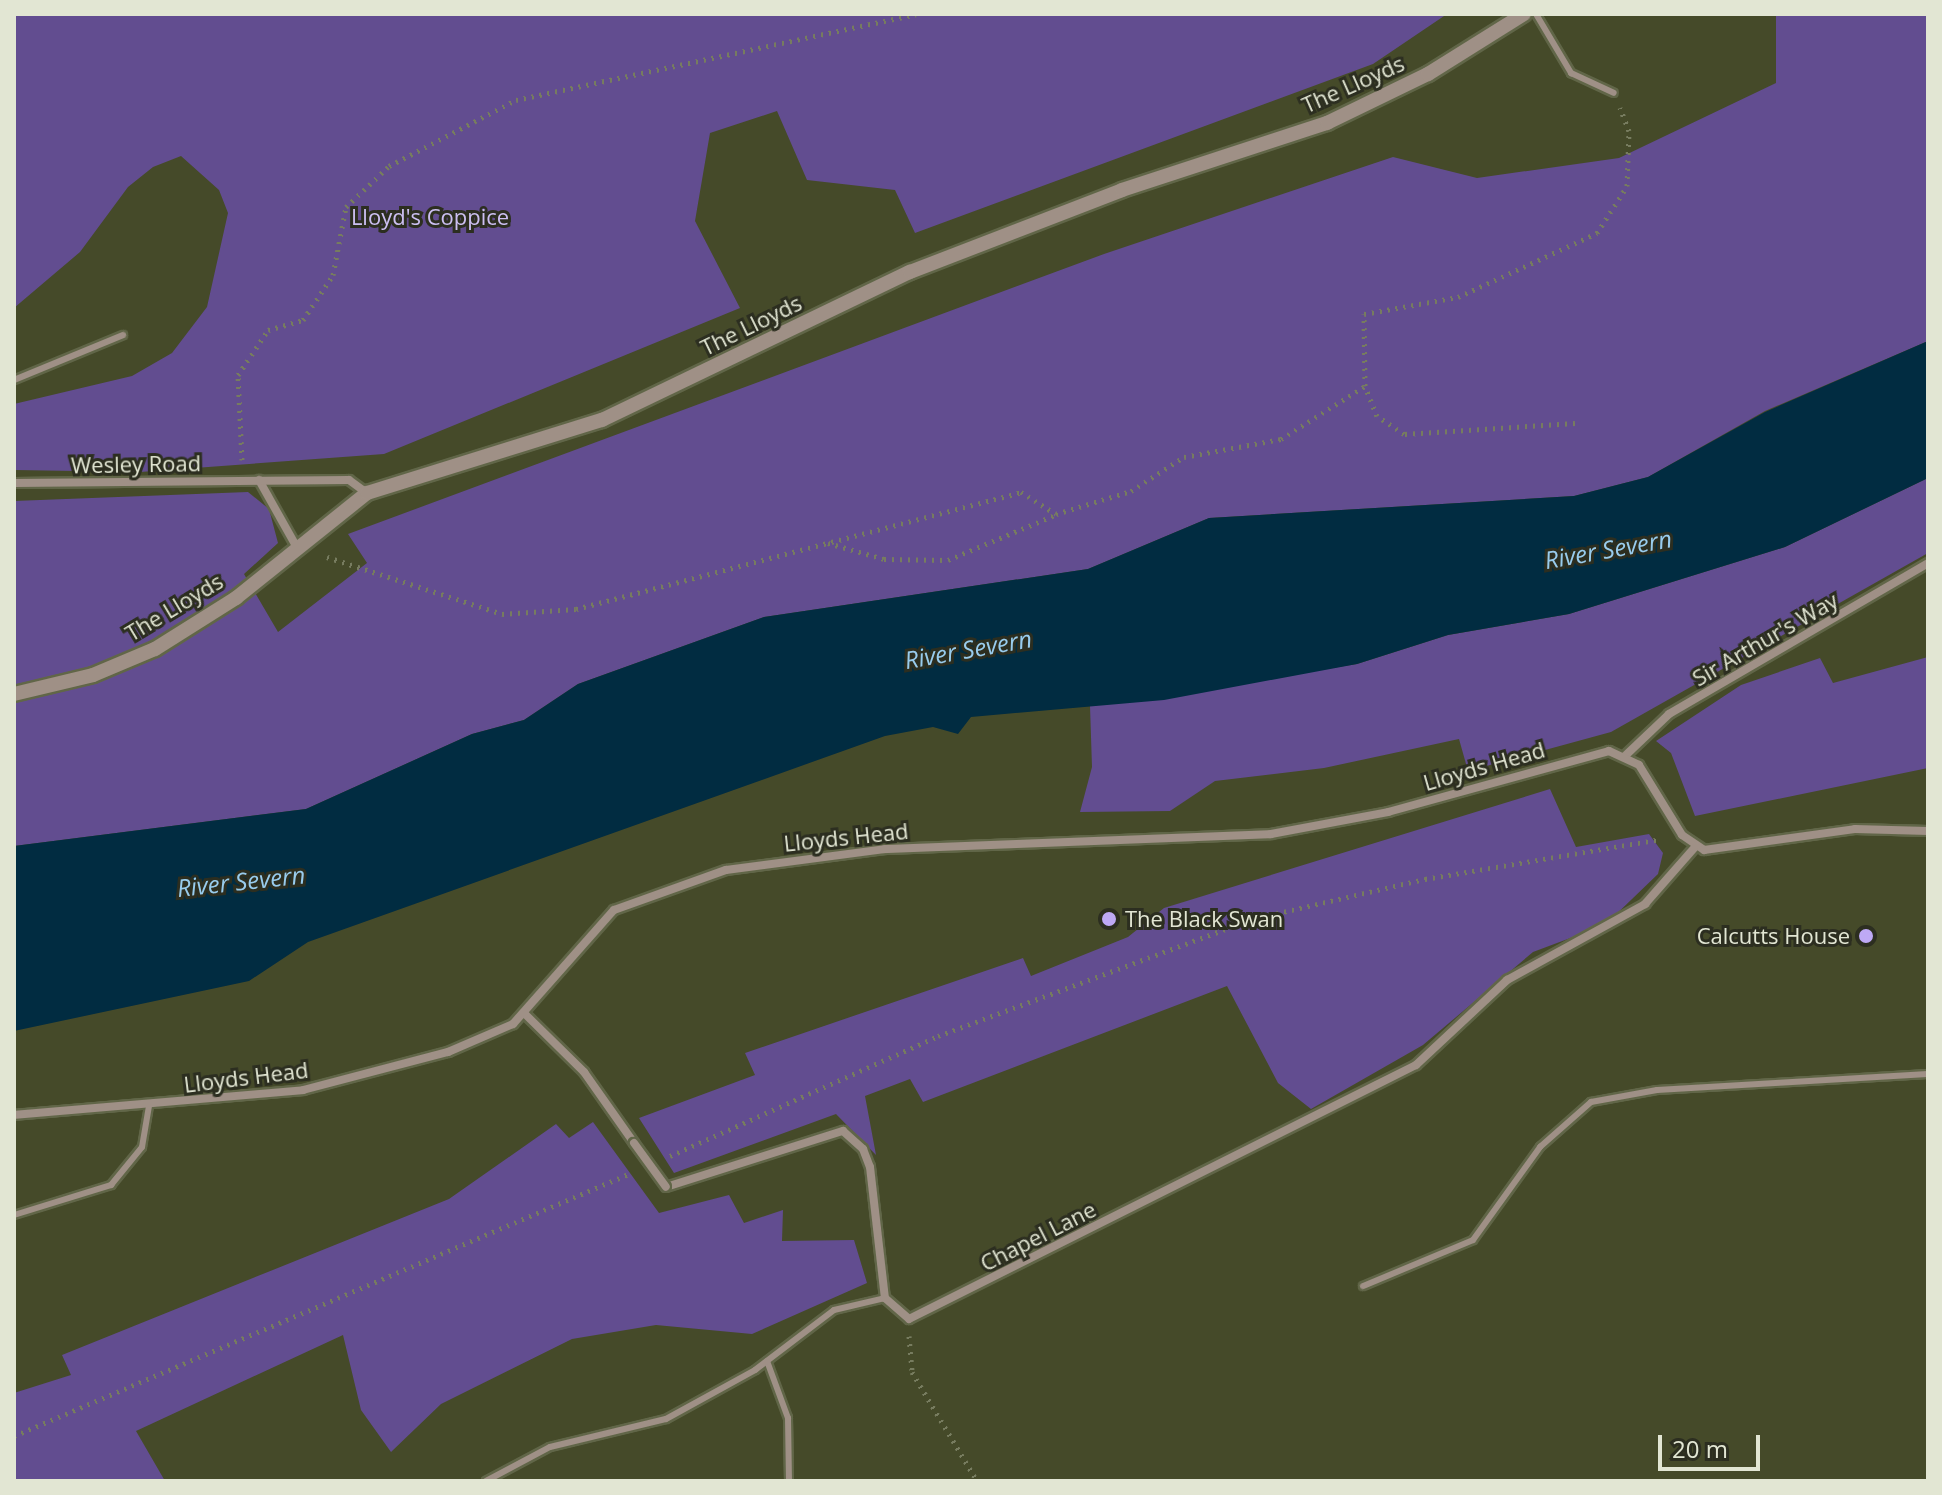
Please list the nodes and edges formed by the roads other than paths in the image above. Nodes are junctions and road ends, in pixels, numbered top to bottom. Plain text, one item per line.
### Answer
1 (1524, 14) edge
2 (1536, 14) edge
3 (1614, 93) road end
4 (123, 335) dead end
5 (14, 380) edge
6 (259, 480) junction
7 (14, 483) edge
8 (367, 493) junction
9 (296, 546) junction
10 (1928, 563) edge
11 (14, 694) edge
12 (1626, 755) junction
13 (1928, 831) edge
14 (1696, 846) junction
15 (525, 1014) junction
16 (1928, 1074) edge
17 (149, 1106) junction
18 (14, 1115) edge
19 (14, 1215) edge
20 (1363, 1286) dead end
21 (885, 1298) junction
22 (767, 1361) junction
23 (486, 1481) edge
24 (789, 1481) edge

1 - 8 street, The Lloyds
2 - 3 lane
4 - 5 lane
6 - 7 street, Wesley Road
6 - 8 street, Wesley Road
6 - 9 street
8 - 9 street, The Lloyds
9 - 11 street, The Lloyds
10 - 12 street, Sir Arthur's Way
12 - 14 street
12 - 15 street, Lloyds Head
13 - 14 street
14 - 21 street, Chapel Lane
15 - 17 street, Lloyds Head
15 - 21 street, bridge
16 - 20 lane
17 - 18 street, Lloyds Head
17 - 19 lane
21 - 22 lane
22 - 23 lane
22 - 24 lane

